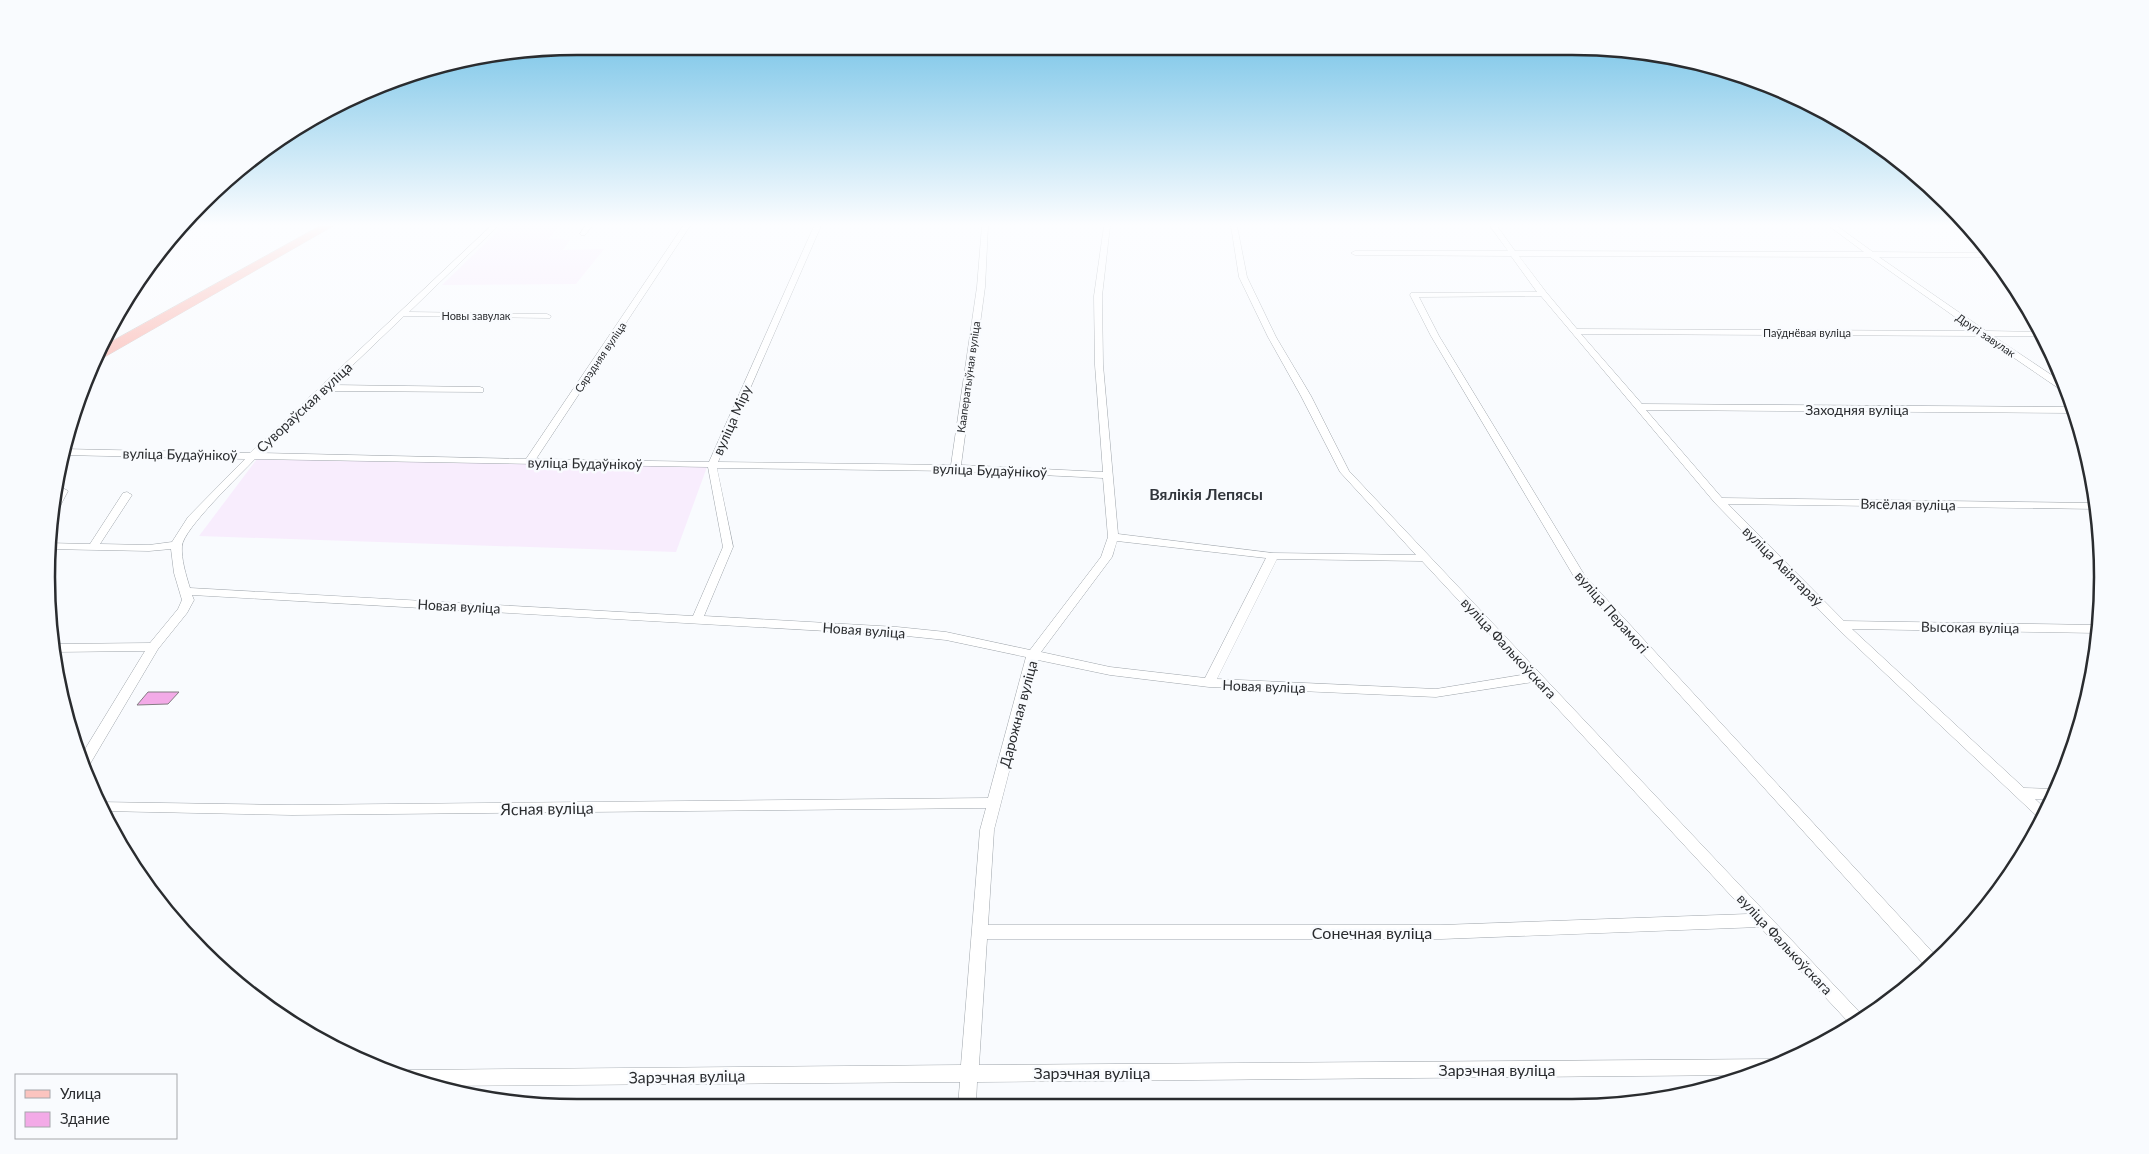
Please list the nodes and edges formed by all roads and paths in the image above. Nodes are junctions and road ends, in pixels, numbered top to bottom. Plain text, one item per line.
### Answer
1 (232, 280) edge
2 (439, 280) edge
3 (651, 280) edge
4 (794, 280) edge
5 (981, 280) edge
6 (1100, 280) edge
7 (1244, 280) edge
8 (1532, 280) edge
9 (1908, 280) edge
10 (1543, 294) junction
11 (404, 314) junction
12 (547, 316) dead end
13 (1573, 331) junction
14 (1983, 333) junction
15 (2034, 334) edge
16 (107, 350) edge
17 (2056, 383) edge
18 (324, 388) junction
19 (480, 390) dead end
20 (1639, 407) junction
21 (2066, 410) edge
22 (71, 452) edge
23 (252, 456) junction
24 (530, 462) junction
25 (712, 465) junction
26 (956, 468) junction
27 (1108, 475) junction
28 (127, 495) dead end
29 (1719, 501) junction
30 (2089, 506) edge
31 (1113, 538) junction
32 (176, 545) junction
33 (56, 546) edge
34 (92, 548) junction
35 (1273, 556) junction
36 (1424, 558) junction
37 (186, 591) junction
38 (697, 620) junction
39 (1842, 625) junction
40 (2091, 629) edge
41 (153, 646) junction
42 (60, 648) edge
43 (1033, 655) junction
44 (1536, 677) junction
45 (1209, 683) junction
46 (87, 757) edge
47 (2021, 793) junction
48 (2046, 794) edge
49 (994, 803) junction
50 (108, 806) edge
51 (2039, 810) edge
52 (1763, 920) junction
53 (980, 932) junction
54 (1928, 958) edge
55 (1854, 1016) edge
56 (1750, 1067) edge
57 (970, 1073) junction
58 (431, 1078) edge
59 (968, 1099) edge

1 - 16 main road
2 - 11 street, Сувораўская вуліца
3 - 24 street, Сярэдняя вуліца
4 - 25 street, вуліца Міру
5 - 26 street, Кааператыўная вуліца
6 - 27 street, Дарожная вуліца
7 - 36 street, вуліца Фалькоўскага
8 - 10 street, вуліца Авіятараў
9 - 14 street, Другі завулак
10 - 13 street, вуліца Авіятараў
10 - 54 street, вуліца Перамогі
11 - 12 street, Новы завулак
11 - 18 street, Сувораўская вуліца
13 - 14 street, Паўднёвая вуліца
13 - 20 street, вуліца Авіятараў
14 - 15 street, Паўднёвая вуліца
14 - 17 street, Другі завулак
18 - 19 street
18 - 23 street, Сувораўская вуліца
20 - 21 street, Заходняя вуліца
20 - 29 street, вуліца Авіятараў
22 - 23 street, вуліца Будаўнікоў
23 - 24 street, вуліца Будаўнікоў
23 - 32 street, Сувораўская вуліца
24 - 25 street, вуліца Будаўнікоў
25 - 26 street, вуліца Будаўнікоў
25 - 38 street, вуліца Міру
26 - 27 street, вуліца Будаўнікоў
27 - 31 street, Дарожная вуліца
28 - 34 street
29 - 30 street, Вясёлая вуліца
29 - 39 street, вуліца Авіятараў
31 - 35 street
31 - 43 street, Дарожная вуліца
32 - 34 street
32 - 37 street
33 - 34 street
35 - 36 street
35 - 45 street
36 - 44 street, вуліца Фалькоўскага
37 - 38 street, Новая вуліца
37 - 41 street
38 - 43 street, Новая вуліца
39 - 40 street, Высокая вуліца
39 - 47 street, вуліца Авіятараў
41 - 42 street
41 - 46 street
43 - 45 street, Новая вуліца
43 - 49 street, Дарожная вуліца
44 - 45 street, Новая вуліца
44 - 52 street, вуліца Фалькоўскага
47 - 48 street
47 - 51 street, вуліца Авіятараў
49 - 50 street, Ясная вуліца
49 - 53 street, Дарожная вуліца
52 - 53 street, Сонечная вуліца
52 - 55 street, вуліца Фалькоўскага
53 - 57 street, Дарожная вуліца
56 - 57 street, Зарэчная вуліца
57 - 58 street, Зарэчная вуліца
57 - 59 street, Дарожная вуліца

